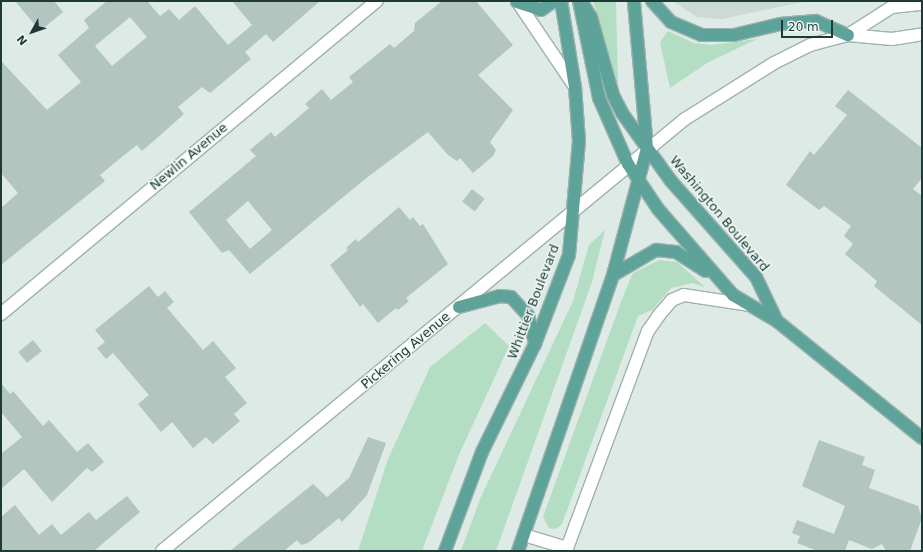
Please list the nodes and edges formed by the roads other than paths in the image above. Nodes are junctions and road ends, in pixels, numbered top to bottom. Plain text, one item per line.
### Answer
1 (377, 1) edge
2 (517, 1) edge
3 (554, 1) edge
4 (561, 1) edge
5 (580, 1) edge
6 (634, 1) edge
7 (652, 1) edge
8 (922, 4) edge
9 (922, 34) edge
10 (848, 35) junction
11 (575, 87) junction
12 (647, 148) junction
13 (628, 164) junction
14 (638, 180) junction
15 (576, 210) junction
16 (613, 275) junction
17 (714, 276) junction
18 (752, 306) junction
19 (459, 307) junction
20 (1, 314) edge
21 (777, 321) junction
22 (535, 344) junction
23 (922, 438) edge
24 (524, 535) junction
25 (566, 550) edge
26 (162, 551) edge
27 (445, 551) edge
28 (518, 551) edge

1 - 20 street, Newlin Avenue
2 - 3 main road
2 - 11 street
4 - 11 main road, Whittier Boulevard
5 - 12 main road, Washington Boulevard
5 - 13 main road, Washington Boulevard
6 - 12 main road
7 - 10 main road
8 - 10 street
9 - 10 street
10 - 12 street, Pickering Avenue
11 - 15 main road, Whittier Boulevard
12 - 13 street, Pickering Avenue
12 - 14 main road
12 - 21 main road, Washington Boulevard
13 - 14 main road, Washington Boulevard
13 - 15 street, Pickering Avenue
14 - 16 main road
14 - 17 main road, Washington Boulevard
15 - 19 street, Pickering Avenue
15 - 22 main road, Whittier Boulevard
16 - 17 main road
16 - 24 main road
17 - 18 main road, Washington Boulevard
18 - 21 main road, Washington Boulevard
18 - 25 street
19 - 22 main road
19 - 26 street, Pickering Avenue
21 - 23 main road, Washington Boulevard
22 - 27 main road, Whittier Boulevard
24 - 25 street
24 - 28 main road

